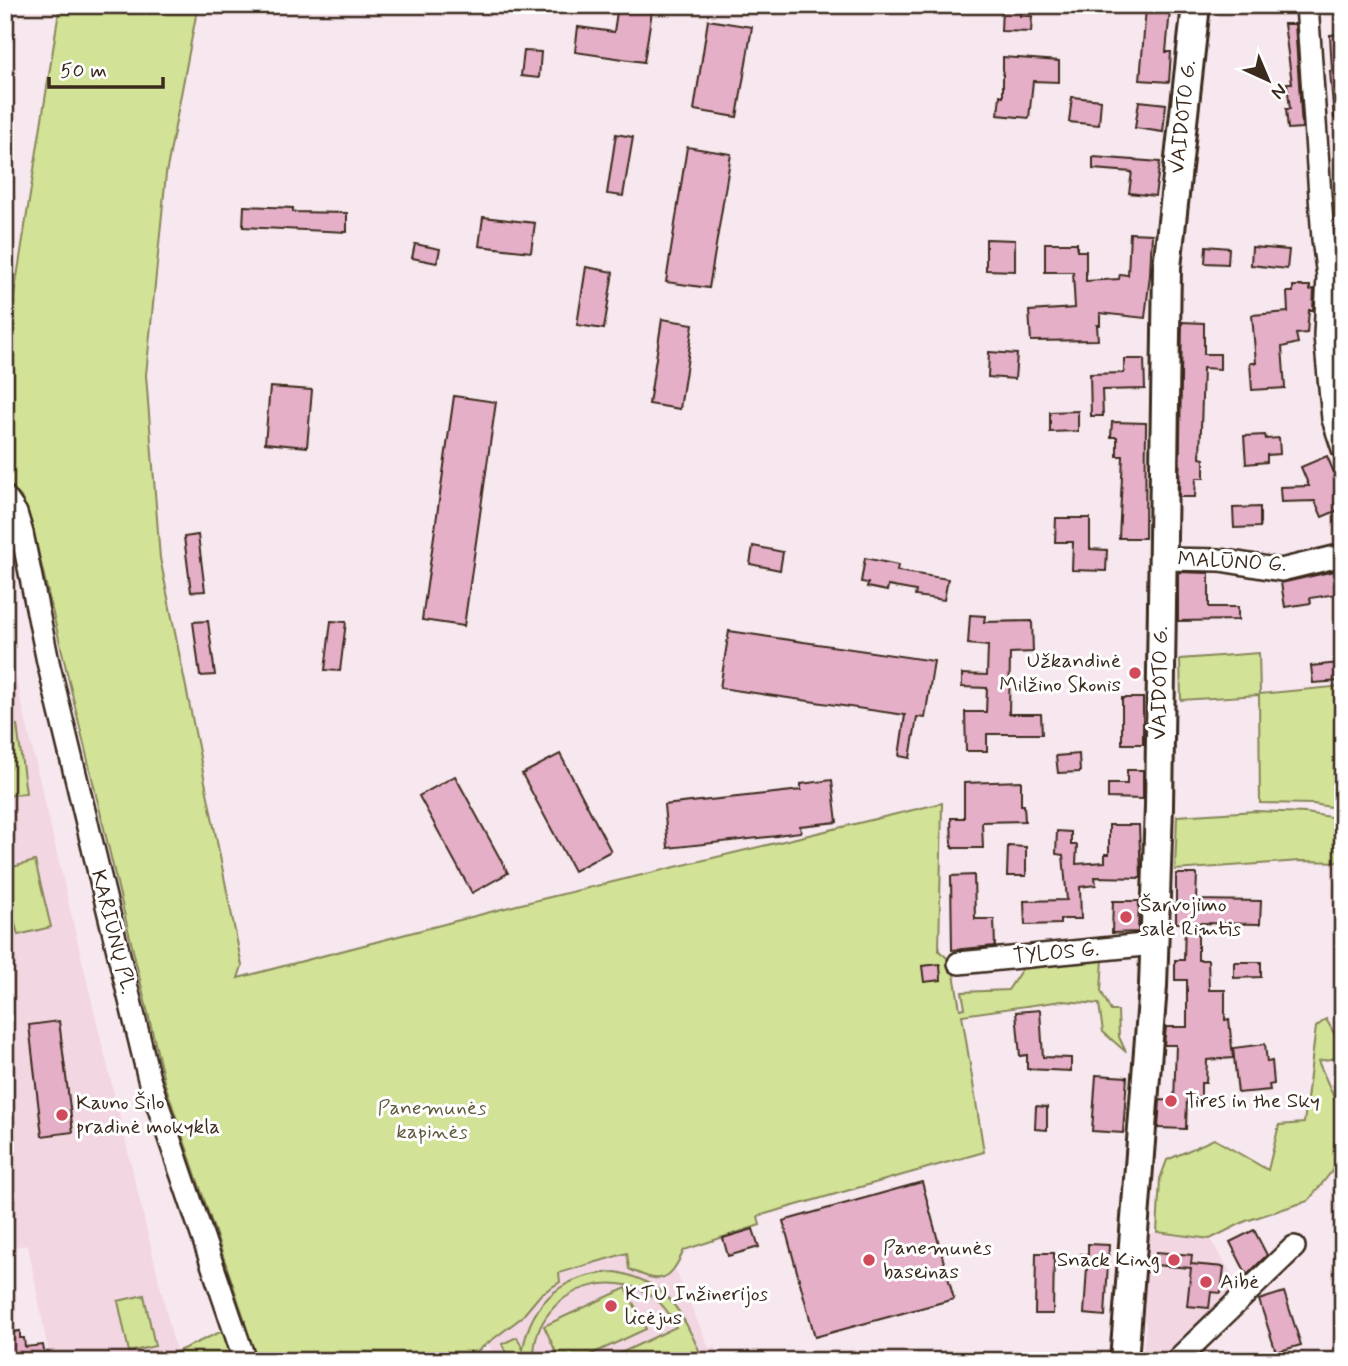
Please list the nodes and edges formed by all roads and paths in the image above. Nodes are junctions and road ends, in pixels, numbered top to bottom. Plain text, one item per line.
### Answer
1 (1196, 5) edge
2 (1307, 5) edge
3 (1333, 222) edge
4 (1343, 449) edge
5 (5, 497) edge
6 (1343, 555) edge
7 (1162, 559) junction
8 (1154, 944) junction
9 (959, 963) dead end
10 (1294, 1247) dead end
11 (245, 1361) edge
12 (1124, 1361) edge
13 (1176, 1361) edge

1 - 7 main road, VAIDOTO G.
2 - 3 street
3 - 4 street
5 - 11 street, KARIŪNŲ PL.
6 - 7 street, MALŪNO G.
7 - 8 main road, VAIDOTO G.
8 - 9 street, TYLOS G.
8 - 12 main road, VAIDOTO G.
10 - 13 street

